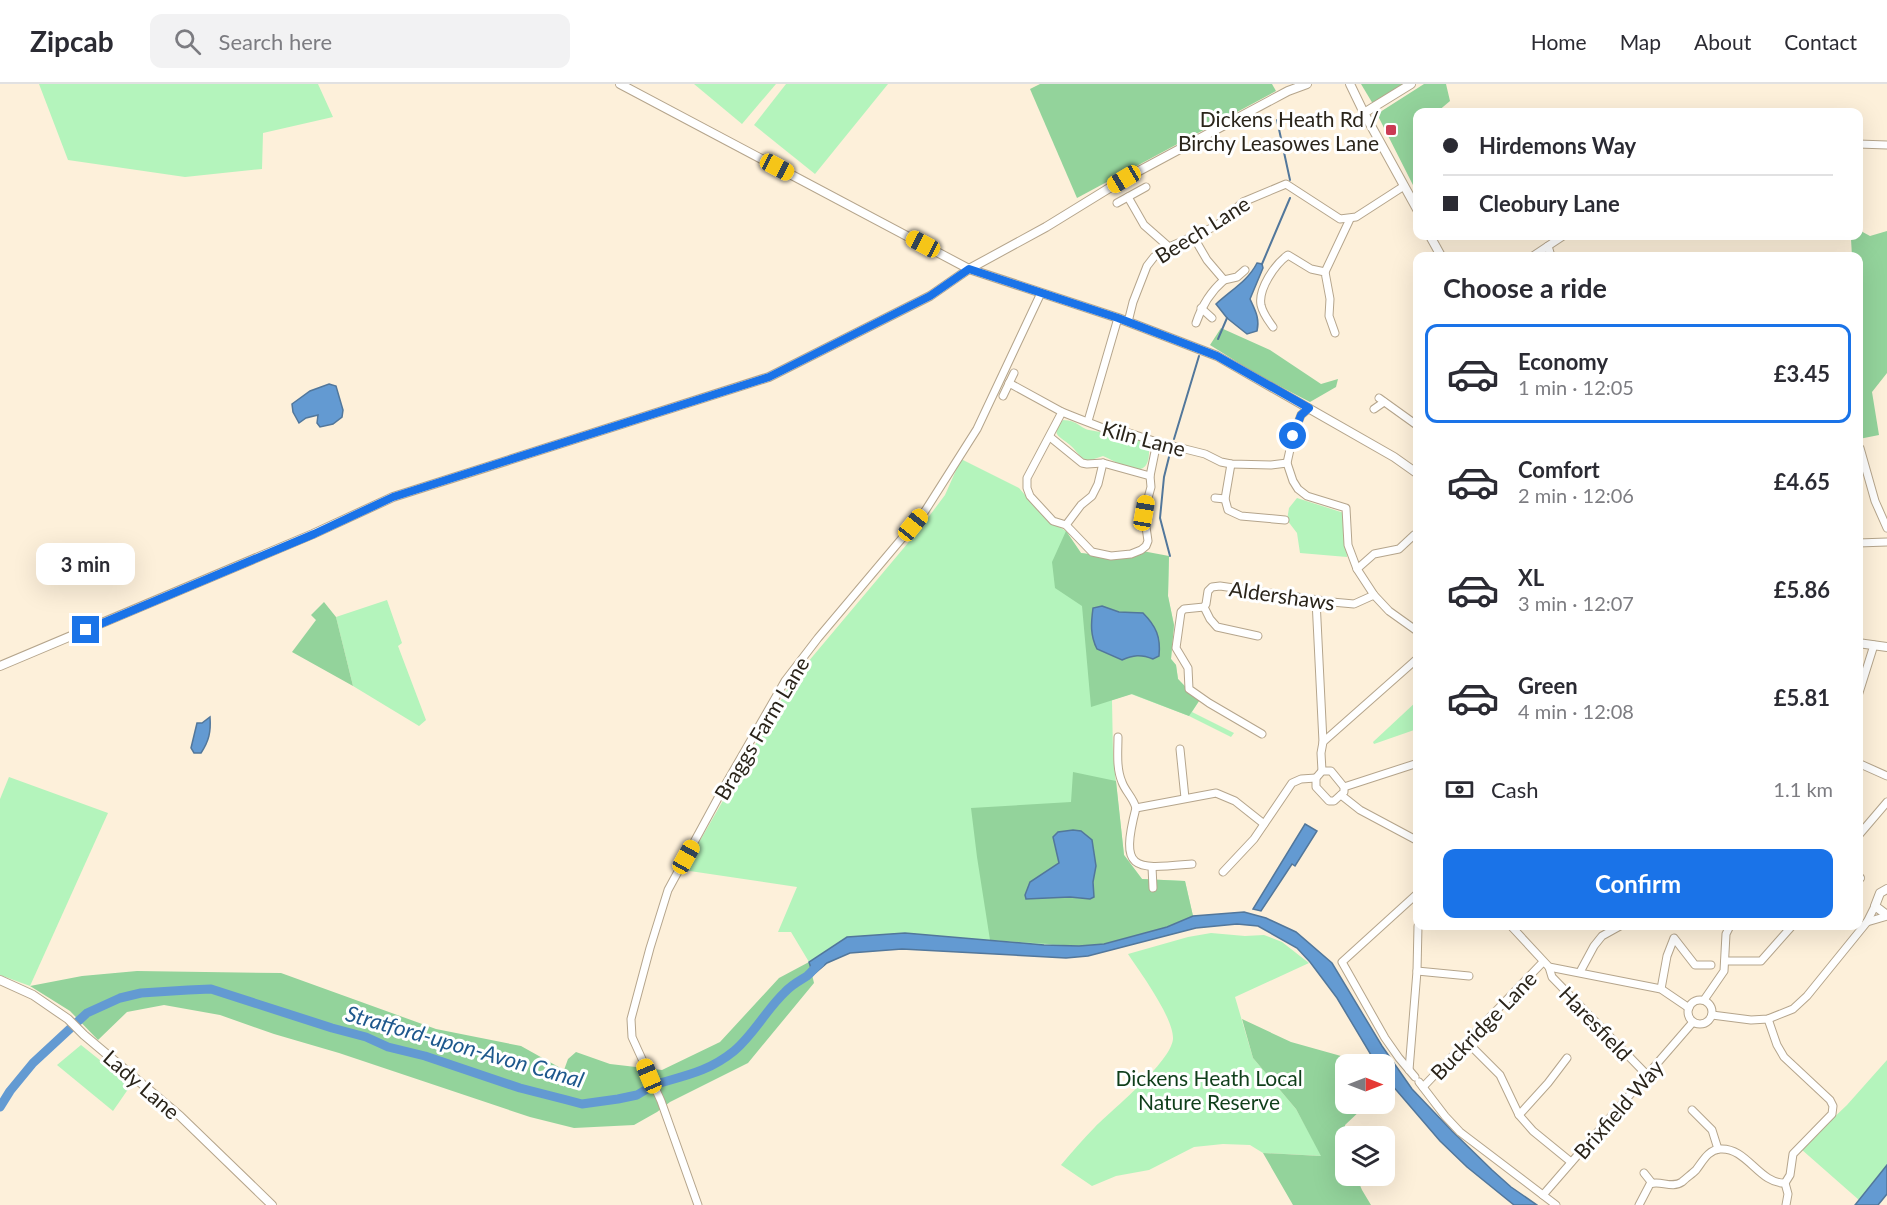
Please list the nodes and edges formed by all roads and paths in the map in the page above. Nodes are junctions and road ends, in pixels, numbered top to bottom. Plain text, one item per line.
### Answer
1 (620, 84) edge
2 (1307, 84) edge
3 (1350, 84) edge
4 (1411, 84) edge
5 (1364, 113) junction
6 (1863, 144) edge
7 (1887, 145) edge
8 (1404, 186) junction
9 (1146, 187) dead end
10 (1128, 197) junction
11 (1413, 202) edge
12 (1117, 203) dead end
13 (1350, 219) junction
14 (1193, 236) junction
15 (1557, 240) edge
16 (1548, 246) junction
17 (1169, 247) junction
18 (1539, 252) edge
19 (1550, 252) edge
20 (969, 269) junction
21 (1245, 270) dead end
22 (1325, 272) junction
23 (1224, 280) junction
24 (1041, 293) junction
25 (1201, 308) junction
26 (1118, 318) junction
27 (1212, 318) dead end
28 (1128, 322) junction
29 (1196, 323) dead end
30 (1273, 327) dead end
31 (1335, 333) dead end
32 (1014, 373) dead end
33 (1009, 383) junction
34 (1002, 396) dead end
35 (1309, 408) junction
36 (1374, 409) dead end
37 (1062, 412) junction
38 (1088, 421) junction
39 (1413, 422) edge
40 (1050, 437) junction
41 (1157, 442) junction
42 (1863, 459) edge
43 (1103, 463) junction
44 (1231, 464) junction
45 (1287, 464) junction
46 (1413, 470) edge
47 (1150, 476) junction
48 (1215, 498) dead end
49 (1225, 499) junction
50 (1285, 520) dead end
51 (1066, 525) junction
52 (1887, 528) edge
53 (1413, 536) edge
54 (1887, 542) edge
55 (1863, 543) edge
56 (1357, 568) junction
57 (1374, 595) junction
58 (1316, 600) junction
59 (1204, 607) junction
60 (1413, 628) edge
61 (1258, 636) dead end
62 (1863, 644) edge
63 (1874, 645) junction
64 (1887, 647) edge
65 (1413, 662) edge
66 (0, 666) edge
67 (1863, 680) edge
68 (1262, 734) dead end
69 (1118, 737) dead end
70 (1323, 742) junction
71 (1180, 749) dead end
72 (1413, 765) edge
73 (1863, 765) edge
74 (1322, 771) junction
75 (1887, 774) edge
76 (1316, 778) junction
77 (1344, 787) junction
78 (1341, 795) junction
79 (1185, 798) junction
80 (1887, 802) edge
81 (1136, 808) junction
82 (1264, 824) junction
83 (1863, 831) edge
84 (1413, 838) edge
85 (1192, 864) dead end
86 (1152, 867) junction
87 (1222, 872) dead end
88 (1153, 888) dead end
89 (1887, 889) edge
90 (1413, 898) edge
91 (1875, 906) junction
92 (1887, 915) edge
93 (1867, 922) junction
94 (1863, 927) edge
95 (1418, 930) edge
96 (1515, 930) edge
97 (1613, 930) edge
98 (1728, 930) edge
99 (1788, 930) edge
100 (1861, 930) edge
101 (1546, 964) junction
102 (1720, 964) junction
103 (1417, 972) junction
104 (1580, 972) junction
105 (1469, 976) dead end
106 (0, 980) edge
107 (1661, 989) junction
108 (1704, 1000) junction
109 (1689, 1008) junction
110 (1712, 1015) junction
111 (1768, 1019) junction
112 (1694, 1022) junction
113 (1467, 1042) junction
114 (1567, 1058) dead end
115 (1409, 1070) junction
116 (1648, 1076) junction
117 (1419, 1082) junction
118 (1692, 1110) dead end
119 (1520, 1115) junction
120 (1718, 1149) junction
121 (1571, 1162) junction
122 (1644, 1173) dead end
123 (1652, 1183) junction
124 (1785, 1183) junction
125 (1543, 1195) junction
126 (272, 1205) edge
127 (698, 1205) edge
128 (1556, 1205) edge
129 (1639, 1205) edge
130 (1786, 1205) edge

1 - 20 street
2 - 20 street
3 - 5 street
4 - 5 street
5 - 8 street
6 - 7 street
8 - 11 street
8 - 13 street
9 - 10 street
10 - 12 street
10 - 17 street
13 - 14 street, Beech Lane
13 - 22 street
14 - 17 street, Beech Lane
14 - 23 street
15 - 16 street
16 - 18 street
16 - 19 street
17 - 28 street, Beech Lane
20 - 24 street
20 - 66 street
21 - 23 street
22 - 30 street
22 - 31 street
23 - 25 street
24 - 26 street
24 - 127 street, Braggs Farm Lane
25 - 27 street
25 - 29 street
26 - 28 street
26 - 38 street
28 - 35 street
32 - 33 street
33 - 34 street
33 - 37 street, Kiln Lane
35 - 45 street
35 - 46 street
36 - 39 street
37 - 38 street, Kiln Lane
37 - 40 street
38 - 41 street, Kiln Lane
40 - 43 street
40 - 51 street
41 - 44 street, Kiln Lane
41 - 47 street
42 - 52 street
43 - 47 street
43 - 51 street
44 - 45 street, Kiln Lane
44 - 49 street
45 - 56 street
47 - 51 street
48 - 49 street
49 - 50 street
53 - 56 street
54 - 55 street
56 - 57 street
57 - 58 street, Aldershaws
57 - 60 street
58 - 59 street, Aldershaws
58 - 70 street
59 - 61 street, Aldershaws
59 - 68 street, Aldershaws
62 - 63 street
63 - 64 street
63 - 67 street
65 - 70 street
69 - 81 street
70 - 74 street
71 - 79 street
72 - 77 street
73 - 75 street
74 - 76 street
74 - 77 street
76 - 78 street
76 - 82 street
77 - 78 street
78 - 84 street
79 - 81 street
79 - 82 street
80 - 83 street
81 - 86 street
82 - 87 street
85 - 86 street
86 - 88 street
89 - 91 street
90 - 115 street
91 - 92 street
91 - 93 street
92 - 93 street
93 - 94 street
95 - 103 street
96 - 101 street, Haresfield
97 - 104 street
98 - 102 street
99 - 102 street
100 - 111 street
101 - 104 street
101 - 113 street, Buckridge Lane
101 - 116 street, Haresfield
102 - 107 street
102 - 108 street
103 - 105 street
103 - 115 street
104 - 107 street
106 - 126 street, Lady Lane
107 - 109 street
108 - 109 street
108 - 110 street
109 - 112 street
110 - 111 street
110 - 112 street
111 - 124 street
112 - 116 street, Brixfield Way
113 - 117 street, Buckridge Lane
113 - 119 street
114 - 119 street
115 - 117 street
116 - 121 street, Brixfield Way
117 - 125 street
118 - 120 street
119 - 121 street
120 - 123 street
120 - 124 street
121 - 125 street, Brixfield Way
122 - 123 street
123 - 129 street
124 - 130 street
125 - 128 street

